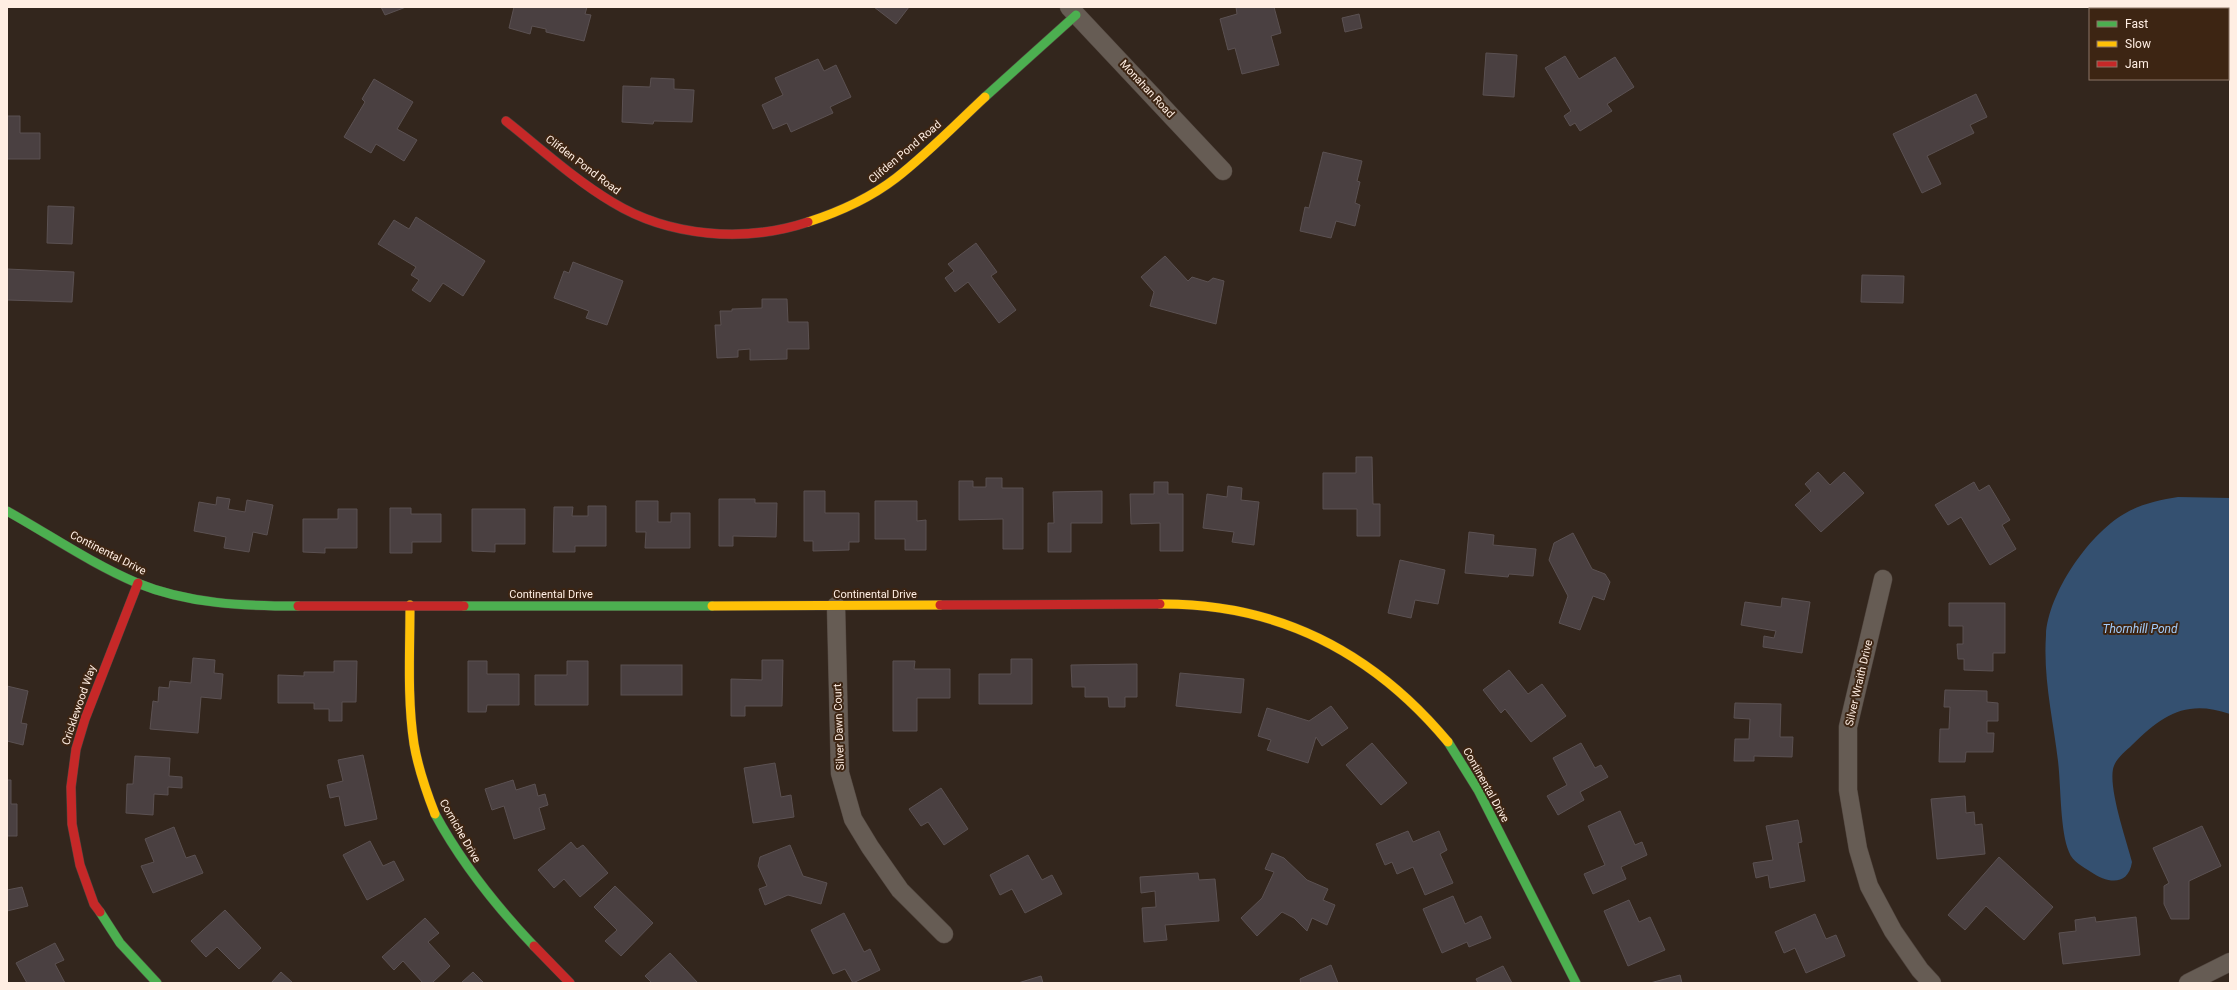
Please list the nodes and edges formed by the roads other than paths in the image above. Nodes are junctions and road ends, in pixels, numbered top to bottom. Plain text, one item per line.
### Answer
1 (1072, 11) edge
2 (506, 121) dead end
3 (1223, 171) dead end
4 (11, 516) edge
5 (1883, 579) dead end
6 (138, 583) junction
7 (410, 606) junction
8 (836, 606) junction
9 (944, 934) dead end
10 (2230, 962) edge
11 (157, 983) edge
12 (570, 983) edge
13 (1576, 983) edge
14 (1932, 983) edge
15 (2188, 983) edge

1 - 2 street, Clifden Pond Road
1 - 3 street, Monahan Road
4 - 6 street, Continental Drive
5 - 14 street, Silver Wraith Drive
6 - 7 street, Continental Drive
6 - 11 street, Cricklewood Way
7 - 8 street, Continental Drive
7 - 12 street, Corniche Drive
8 - 9 street, Silver Dawn Court
8 - 13 street, Continental Drive
10 - 15 street

